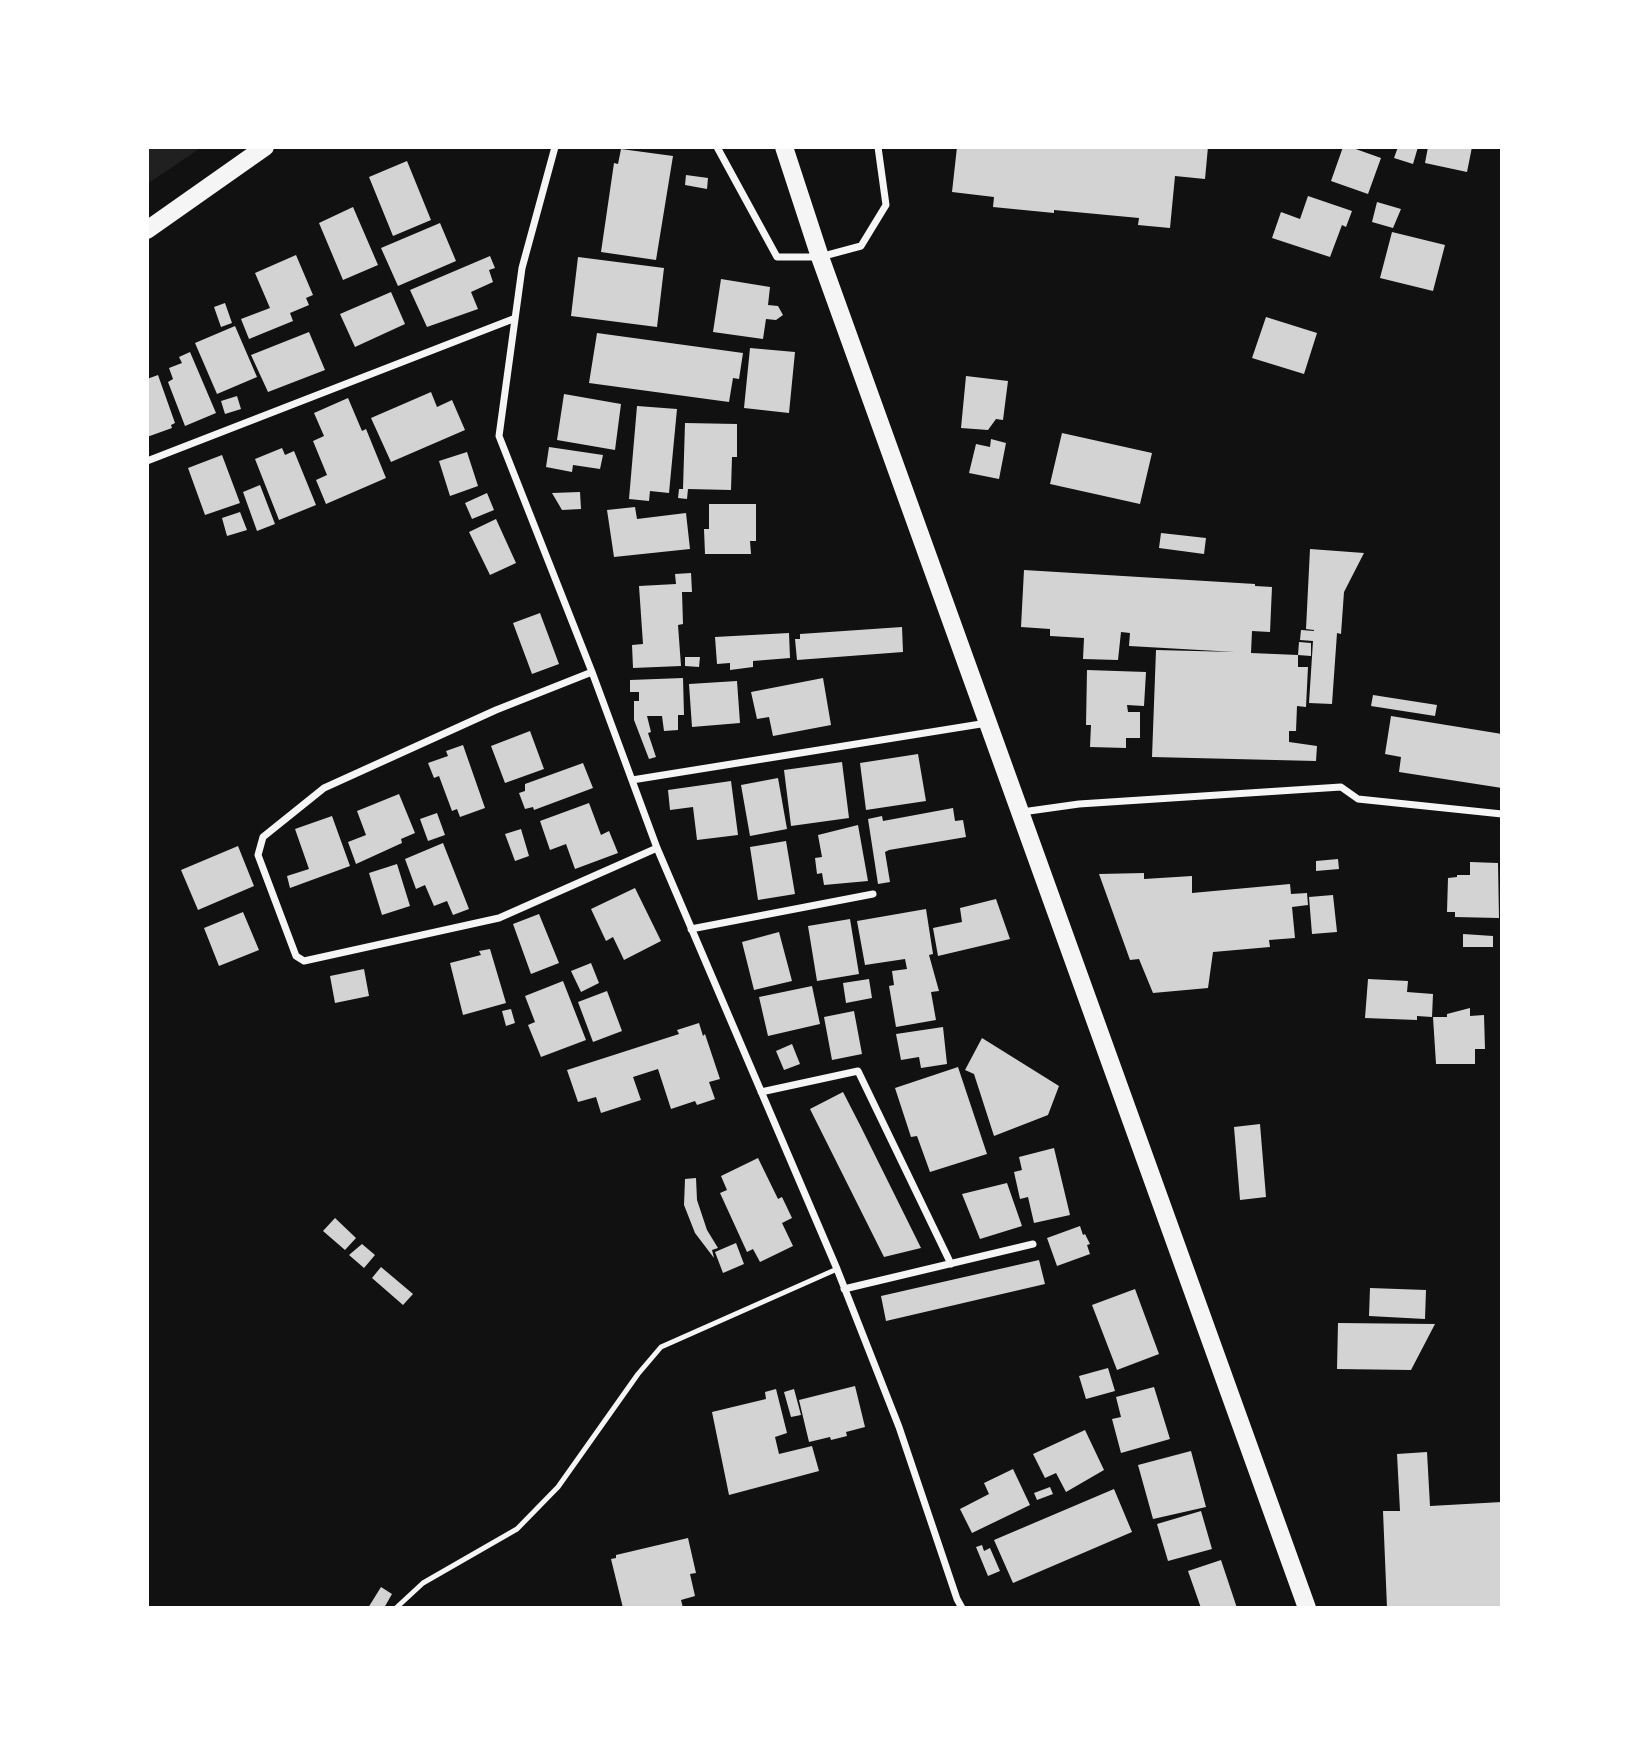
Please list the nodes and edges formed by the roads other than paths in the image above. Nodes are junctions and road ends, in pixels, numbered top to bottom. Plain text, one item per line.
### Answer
1 (265, 147) edge
2 (555, 147) edge
3 (717, 147) edge
4 (784, 147) edge
5 (878, 147) edge
6 (147, 230) edge
7 (820, 257) junction
8 (513, 319) junction
9 (147, 461) edge
10 (592, 673) junction
11 (989, 722) junction
12 (632, 780) junction
13 (1021, 813) junction
14 (1502, 814) edge
15 (657, 848) junction
16 (873, 894) dead end
17 (691, 929) junction
18 (761, 1092) junction
19 (1033, 1244) dead end
20 (951, 1264) junction
21 (837, 1269) junction
22 (844, 1289) junction
23 (396, 1608) edge
24 (962, 1608) edge
25 (1307, 1608) edge

1 - 6 main road
2 - 8 street
3 - 7 street
4 - 7 main road
5 - 7 street
7 - 11 main road
8 - 9 street
8 - 10 street
10 - 12 street
10 - 15 street
11 - 12 street
11 - 13 main road
12 - 15 street
13 - 14 street
13 - 25 main road
15 - 17 street
16 - 17 street
17 - 18 street
18 - 20 street
18 - 21 street
19 - 20 street
20 - 22 street
21 - 22 street
21 - 23 lane
22 - 24 street

